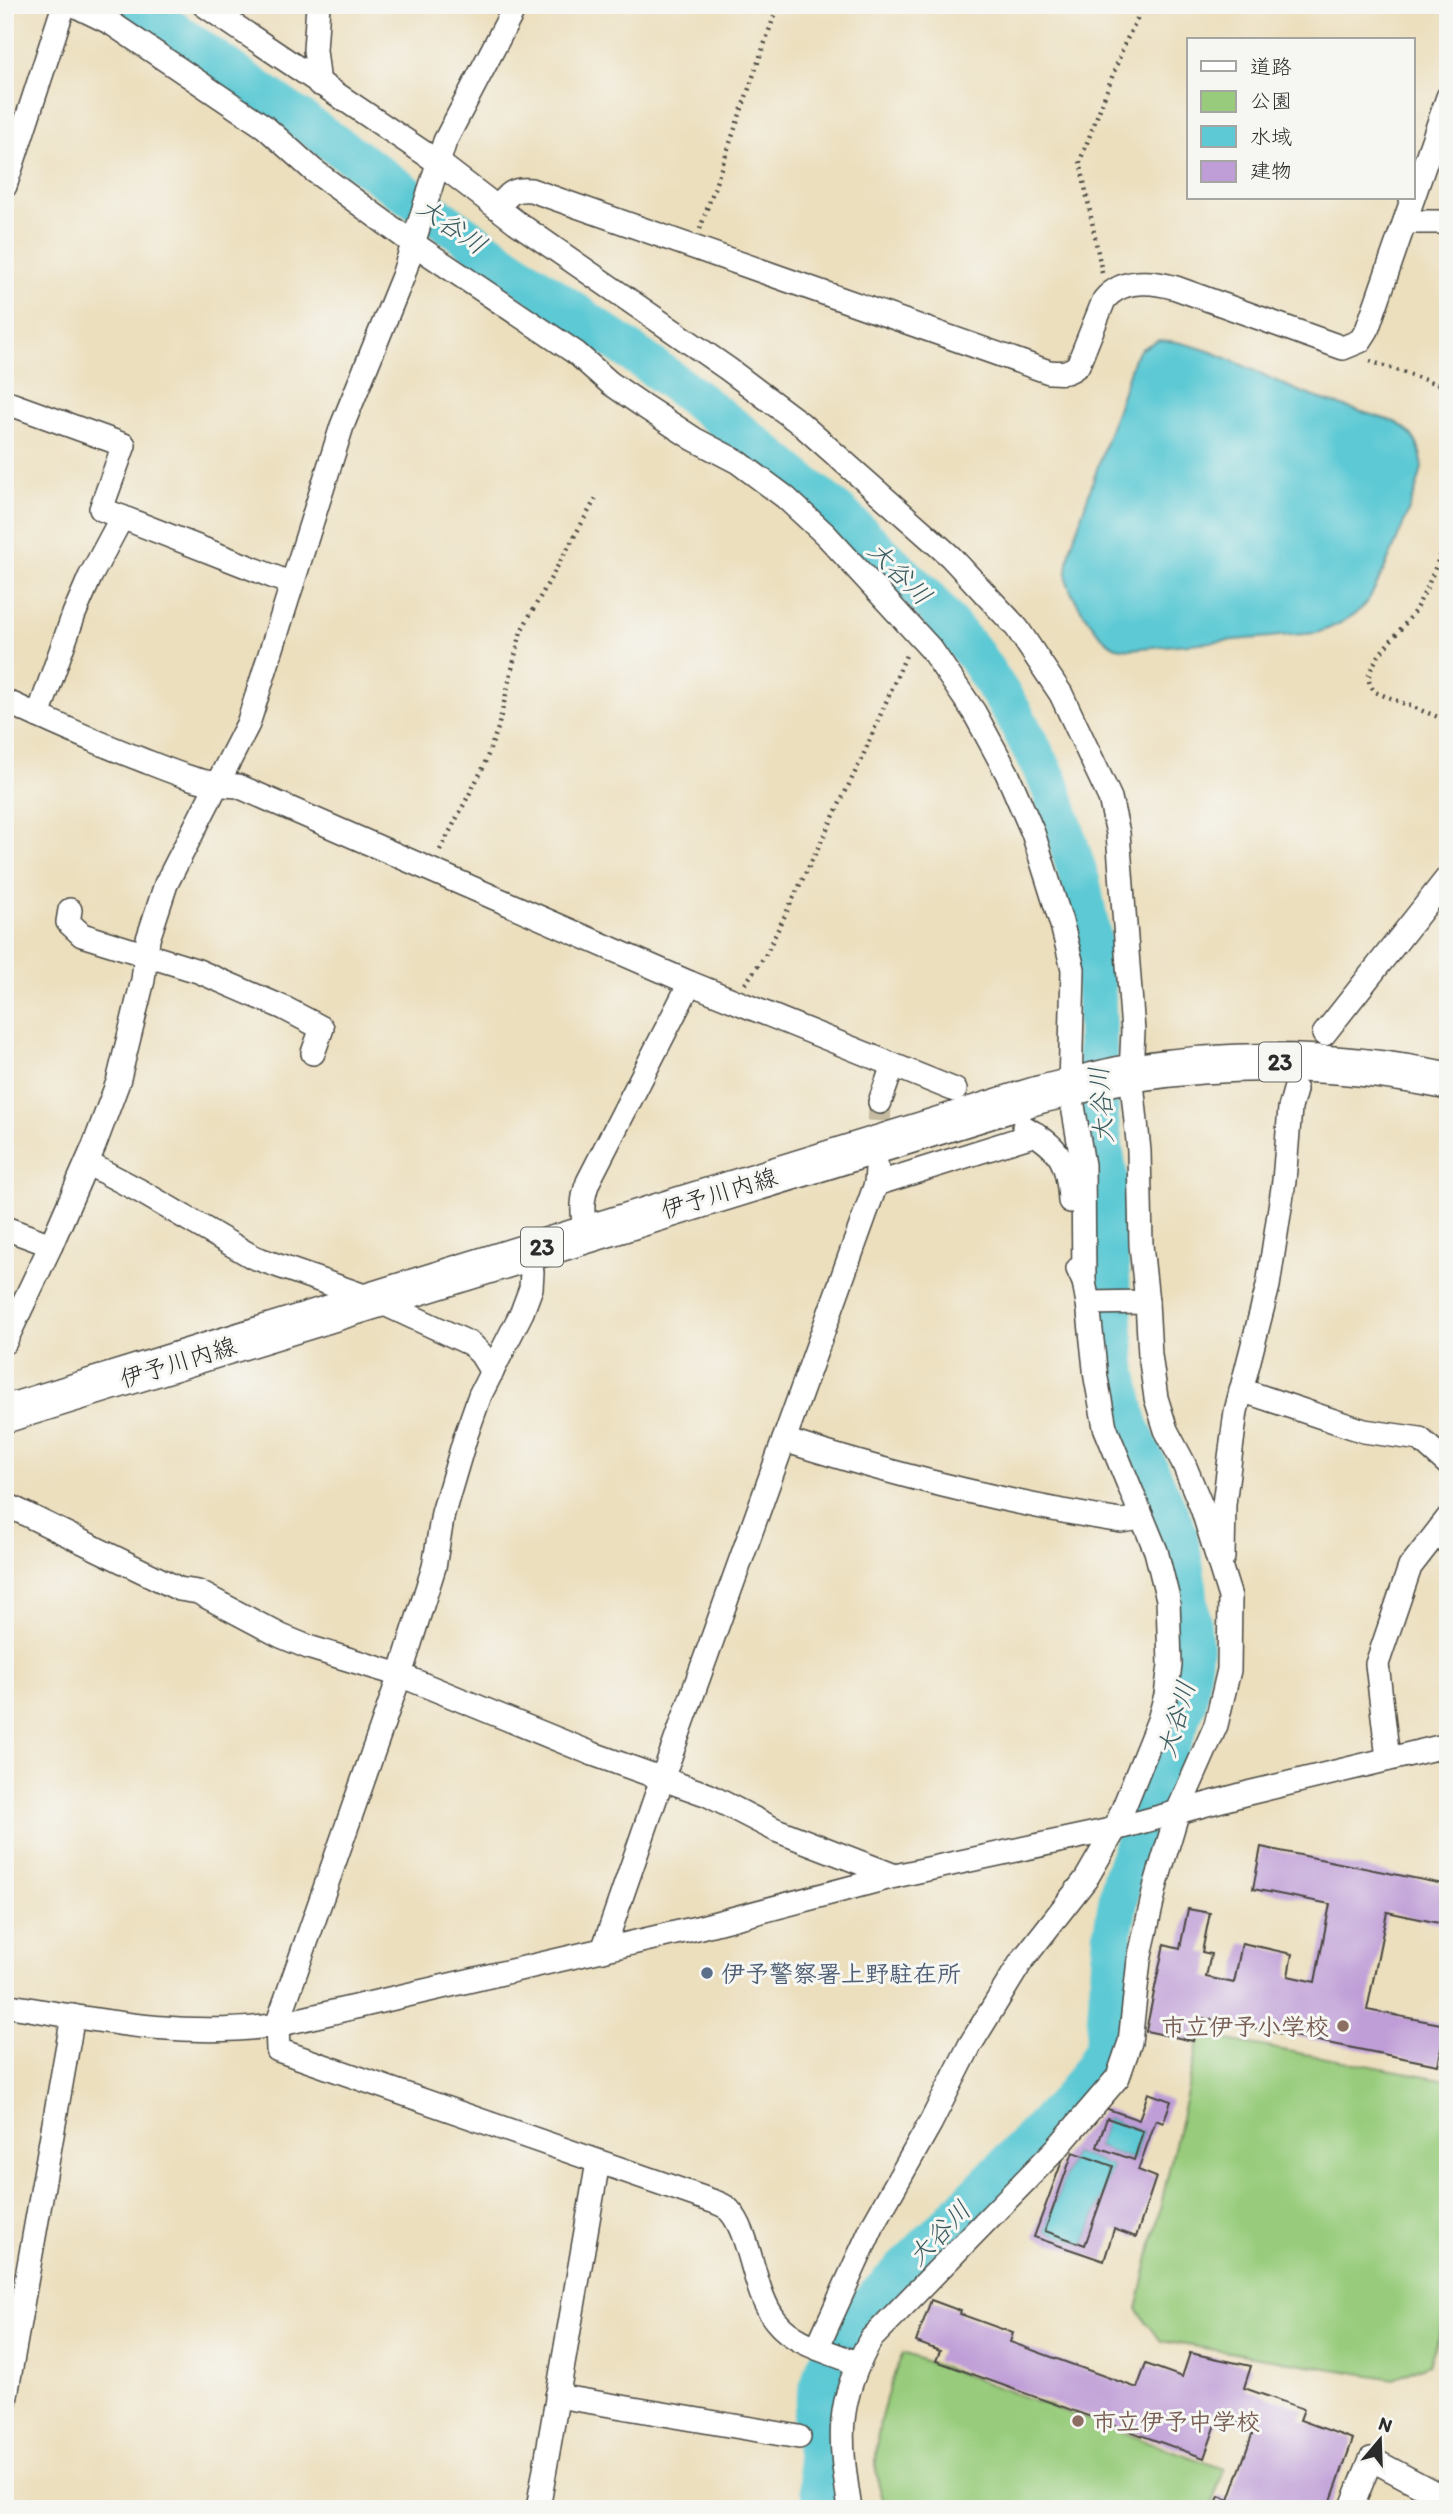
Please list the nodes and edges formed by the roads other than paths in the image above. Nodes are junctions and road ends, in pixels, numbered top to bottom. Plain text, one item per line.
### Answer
1 (64, 5) edge
2 (74, 5) edge
3 (204, 5) edge
4 (318, 5) edge
5 (516, 5) edge
6 (319, 84) junction
7 (1448, 97) edge
8 (437, 169) junction
9 (5, 186) edge
10 (1414, 196) edge
11 (1413, 200) edge
12 (498, 208) junction
13 (1405, 222) junction
14 (1448, 222) edge
15 (415, 240) junction
16 (5, 402) edge
17 (122, 517) junction
18 (292, 584) junction
19 (5, 701) edge
20 (38, 716) junction
21 (214, 786) junction
22 (1448, 877) edge
23 (70, 910) dead end
24 (146, 954) junction
25 (691, 983) junction
26 (1324, 1034) dead end
27 (313, 1053) dead end
28 (893, 1065) junction
29 (1099, 1081) junction
30 (1448, 1081) edge
31 (955, 1090) dead end
32 (1295, 1090) dead end
33 (880, 1102) tunnel mouth
34 (87, 1163) junction
35 (5, 1228) edge
36 (586, 1234) junction
37 (51, 1245) junction
38 (527, 1252) junction
39 (1091, 1296) junction
40 (376, 1300) junction
41 (1142, 1302) junction
42 (5, 1342) edge
43 (492, 1372) junction
44 (1241, 1390) junction
45 (5, 1414) edge
46 (784, 1440) junction
47 (1448, 1464) edge
48 (5, 1504) edge
49 (1142, 1518) junction
50 (1448, 1518) edge
51 (1223, 1577) junction
52 (400, 1675) junction
53 (1448, 1745) edge
54 (1388, 1759) junction
55 (662, 1779) junction
56 (1174, 1812) junction
57 (1120, 1828) junction
58 (895, 1876) junction
59 (603, 1951) junction
60 (5, 2005) edge
61 (73, 2016) junction
62 (277, 2025) junction
63 (598, 2162) junction
64 (821, 2350) junction
65 (854, 2362) junction
66 (557, 2396) junction
67 (5, 2401) edge
68 (799, 2438) dead end
69 (1448, 2500) edge
70 (538, 2509) edge
71 (850, 2509) edge
72 (1351, 2509) edge

1 - 9 street
2 - 15 street
3 - 6 street
4 - 6 street
5 - 8 street
6 - 8 street
7 - 10 street
8 - 12 street
8 - 15 street
11 - 13 street
12 - 13 street
12 - 29 street
13 - 14 street
15 - 18 street
15 - 29 street
16 - 17 street
17 - 18 street
17 - 20 street
18 - 21 street
19 - 20 street
20 - 21 street
21 - 24 street
21 - 25 street
22 - 26 street
23 - 24 street
24 - 27 street
24 - 34 street
25 - 28 street
25 - 36 street
28 - 31 street
28 - 33 street
29 - 30 main road, 伊予川内線 / 23
29 - 36 main road, 伊予川内線 / 23
29 - 39 street
29 - 41 street
32 - 44 street
34 - 37 street
34 - 40 street
35 - 37 street
36 - 38 main road, 伊予川内線 / 23
37 - 42 street
38 - 40 main road, 伊予川内線 / 23
38 - 43 street
39 - 41 street
39 - 46 street
39 - 49 street
40 - 43 street
40 - 45 main road, 伊予川内線 / 23
41 - 51 street
43 - 52 street
44 - 47 street
44 - 51 street
46 - 49 street
46 - 55 street
48 - 52 street
49 - 57 street
50 - 54 street
51 - 56 street
52 - 55 street
52 - 62 street
53 - 54 street
54 - 56 street
55 - 58 street
55 - 59 street
56 - 57 street
56 - 65 street
57 - 58 street
57 - 64 street
58 - 59 street
59 - 62 street
60 - 61 street
61 - 62 street
61 - 67 street
62 - 63 street
63 - 64 street
63 - 66 street
64 - 65 street
65 - 71 street
66 - 68 street
66 - 70 street
69 - 72 street

